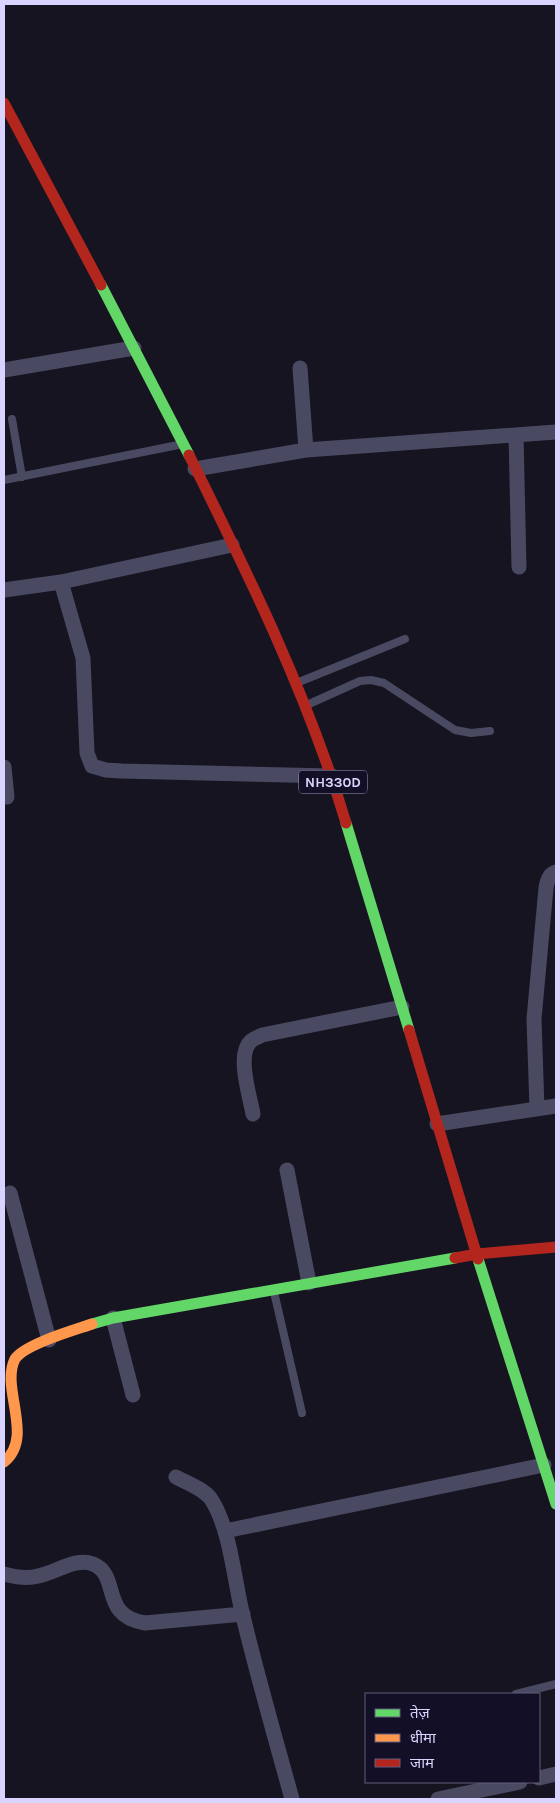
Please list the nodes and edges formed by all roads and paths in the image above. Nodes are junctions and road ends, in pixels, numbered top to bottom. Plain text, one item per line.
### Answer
1 (4, 103) edge
2 (134, 348) junction
3 (300, 368) dead end
4 (4, 370) edge
5 (12, 418) dead end
6 (556, 432) edge
7 (516, 434) junction
8 (183, 444) junction
9 (306, 450) junction
10 (196, 469) junction
11 (22, 476) junction
12 (4, 480) edge
13 (232, 545) junction
14 (519, 568) dead end
15 (61, 582) junction
16 (4, 590) edge
17 (405, 640) dead end
18 (295, 684) junction
19 (304, 706) junction
20 (490, 731) dead end
21 (4, 768) edge
22 (332, 776) junction
23 (7, 796) dead end
24 (556, 872) edge
25 (402, 1007) junction
26 (556, 1106) edge
27 (537, 1109) junction
28 (253, 1114) dead end
29 (436, 1124) junction
30 (287, 1170) dead end
31 (10, 1193) dead end
32 (556, 1247) edge
33 (477, 1254) junction
34 (309, 1283) junction
35 (274, 1290) junction
36 (113, 1318) junction
37 (49, 1340) junction
38 (8, 1360) edge
39 (133, 1395) dead end
40 (302, 1413) dead end
41 (556, 1444) edge
42 (538, 1447) junction
43 (4, 1462) edge
44 (544, 1465) junction
45 (176, 1477) dead end
46 (556, 1504) edge
47 (225, 1531) junction
48 (4, 1574) edge
49 (243, 1614) junction
50 (556, 1684) edge
51 (520, 1693) edge
52 (556, 1774) edge
53 (540, 1778) edge
54 (515, 1783) edge
55 (292, 1799) edge
56 (438, 1799) edge

1 - 2 main road, NH330D
2 - 4 street
2 - 8 main road, NH330D
3 - 9 street
5 - 11 lane
6 - 7 street
7 - 9 street
7 - 14 street
8 - 10 main road, NH330D
8 - 11 lane
9 - 10 street
10 - 13 main road, NH330D
11 - 12 lane
13 - 15 street
13 - 18 main road, NH330D
15 - 16 street
15 - 22 street
17 - 18 lane
18 - 19 main road, NH330D
19 - 20 lane
19 - 22 main road, NH330D
21 - 23 street
22 - 25 main road, NH330D
24 - 27 street
25 - 28 street
25 - 29 main road, NH330D
26 - 27 street
27 - 29 street
29 - 33 main road, NH330D
30 - 34 street
31 - 37 street
32 - 33 main road
33 - 34 main road
33 - 42 main road, NH330D
34 - 35 main road
35 - 36 main road
35 - 40 lane
36 - 37 main road
36 - 39 street
37 - 38 main road
38 - 43 main road
41 - 42 street
42 - 44 main road, NH330D
44 - 46 main road, NH330D
44 - 47 street
45 - 47 street
47 - 49 street
48 - 49 street
49 - 55 street
50 - 51 lane
52 - 53 street
54 - 56 street

